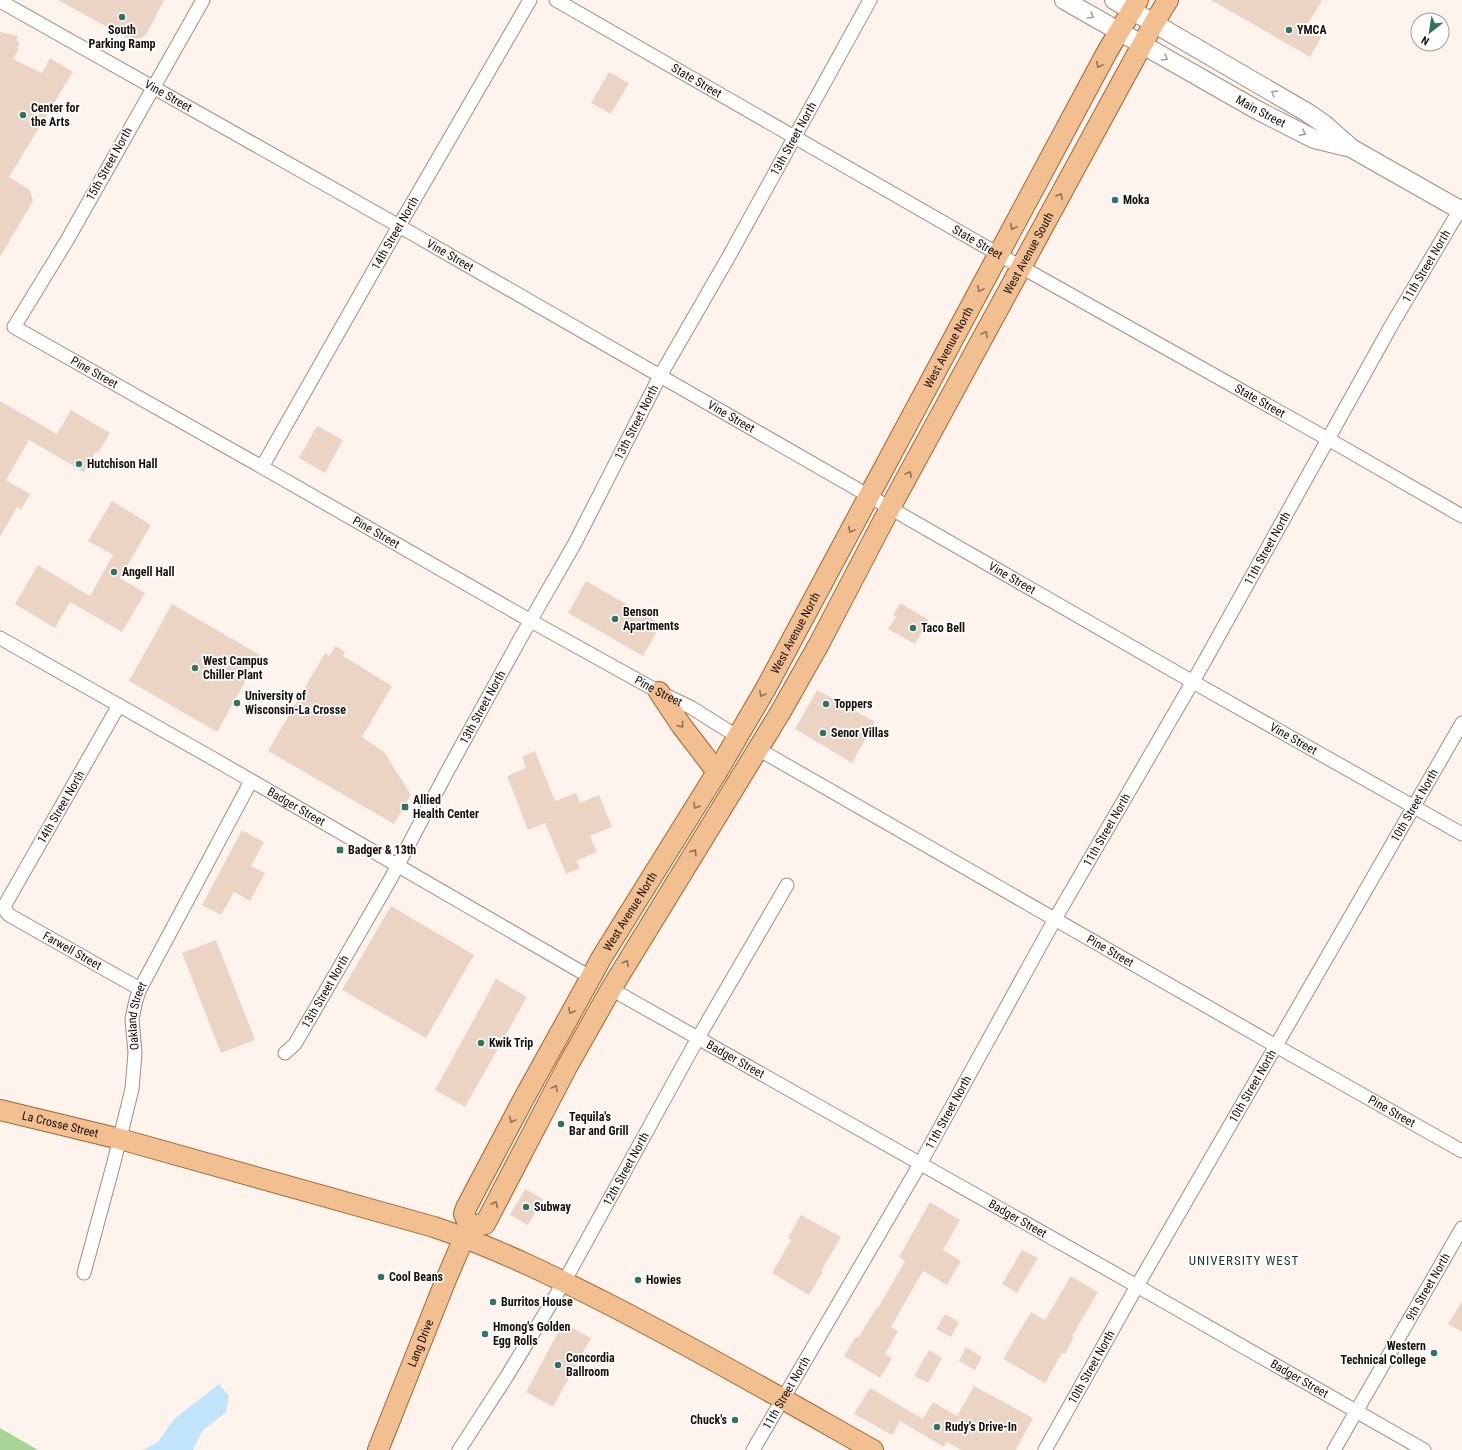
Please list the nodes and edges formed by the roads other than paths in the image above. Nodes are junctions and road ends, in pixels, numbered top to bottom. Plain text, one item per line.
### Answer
1 (203, 0) edge
2 (530, 0) edge
3 (556, 0) edge
4 (870, 0) edge
5 (1064, 0) edge
6 (1114, 0) edge
7 (1168, 0) edge
8 (0, 1) edge
9 (1135, 5) edge
10 (1154, 23) junction
11 (1119, 32) junction
12 (1142, 45) junction
13 (153, 87) junction
14 (795, 138) junction
15 (1351, 148) junction
16 (1461, 209) edge
17 (399, 226) junction
18 (998, 254) junction
19 (1021, 268) junction
20 (14, 327) joint
21 (660, 376) junction
22 (1328, 439) junction
23 (262, 467) junction
24 (869, 496) junction
25 (890, 508) junction
26 (1462, 516) edge
27 (531, 622) junction
28 (0, 638) edge
29 (1193, 682) junction
30 (659, 692) junction
31 (119, 705) junction
32 (1462, 723) edge
33 (738, 737) junction
34 (758, 750) junction
35 (717, 772) junction
36 (251, 781) junction
37 (1414, 807) junction
38 (1462, 834) edge
39 (397, 865) junction
40 (787, 885) dead end
41 (5, 910) joint
42 (1055, 919) junction
43 (590, 977) junction
44 (140, 989) junction
45 (611, 989) junction
46 (698, 1038) junction
47 (1276, 1046) junction
48 (285, 1053) dead end
49 (0, 1110) edge
50 (120, 1139) junction
51 (1462, 1151) edge
52 (920, 1164) junction
53 (1462, 1228) edge
54 (467, 1232) junction
55 (84, 1273) dead end
56 (564, 1282) junction
57 (1137, 1286) junction
58 (782, 1399) junction
59 (1356, 1411) junction
60 (378, 1450) edge
61 (459, 1450) edge
62 (753, 1450) edge
63 (873, 1450) edge
64 (1045, 1450) edge
65 (1334, 1450) edge
66 (1424, 1450) edge

1 - 13 street, 15th Street North
2 - 17 street, 14th Street North
3 - 14 street, State Street
4 - 14 street, 13th Street North
5 -> 11 street, Main Street
6 - 9 street
7 - 10 main road, West Avenue South
8 - 13 street, Vine Street
9 - 10 street
9 - 11 main road
10 - 12 main road, West Avenue South
15 -> 10 street
11 - 12 street, Main Street
11 -> 18 main road, West Avenue North
12 -> 15 street, Main Street
19 -> 12 main road, West Avenue South
13 - 17 street, Vine Street
13 - 20 street, 15th Street North
14 - 18 street, State Street
14 - 21 street, 13th Street North
15 - 16 street, Main Street
16 - 22 street, 11th Street North
17 - 21 street, Vine Street
17 - 23 street, 14th Street North
18 - 19 street, State Street
18 -> 24 main road, West Avenue North
19 - 22 street, State Street
25 -> 19 main road, West Avenue South
20 - 23 street, Pine Street
21 - 24 street, Vine Street
21 - 27 street, 13th Street North
22 - 26 street, State Street
22 - 29 street, 11th Street North
23 - 27 street, Pine Street
24 - 25 street, Vine Street
24 -> 33 main road, West Avenue North
25 - 29 street, Vine Street
25 - 34 main road, West Avenue North
27 - 30 street, Pine Street
27 - 39 street, 13th Street North
28 - 31 street, Badger Street
29 - 37 street, Vine Street
29 - 42 street, 11th Street North
30 - 33 street, Pine Street
30 -> 35 main road
31 - 36 street, Badger Street
31 - 41 street, 14th Street North
32 - 37 street, 10th Street North
33 - 35 main road, West Avenue North
34 - 42 street, Pine Street
45 -> 34 main road, West Avenue North
35 -> 43 main road, West Avenue North
36 - 39 street, Badger Street
36 - 44 street, Oakland Street
37 - 38 street, Vine Street
37 - 47 street, 10th Street North
39 - 43 street, Badger Street
39 - 48 street, 13th Street North
40 - 46 street, 12th Street North
41 - 44 street, Farwell Street
42 - 47 street, Pine Street
42 - 52 street, 11th Street North
43 -> 54 main road, West Avenue North
44 - 50 street, Oakland Street
45 - 46 street, Badger Street
54 -> 45 main road, West Avenue North
46 - 52 street, Badger Street
46 - 56 street, 12th Street North
47 - 51 street, Pine Street
47 - 57 street, 10th Street North
49 - 50 main road, La Crosse Street
50 - 54 main road, La Crosse Street
50 - 55 street, Oakland Street
52 - 57 street, Badger Street
52 - 58 street, 11th Street North
53 - 59 street, 9th Street North
54 - 56 main road, La Crosse Street
54 - 60 main road, Lang Drive
56 - 58 main road, La Crosse Street
56 - 61 street, 12th Street North
57 - 59 street, Badger Street
57 - 64 street, 10th Street North
58 - 62 street, 11th Street North
58 - 63 main road
59 - 65 street, 9th Street North
59 - 66 street, Badger Street

